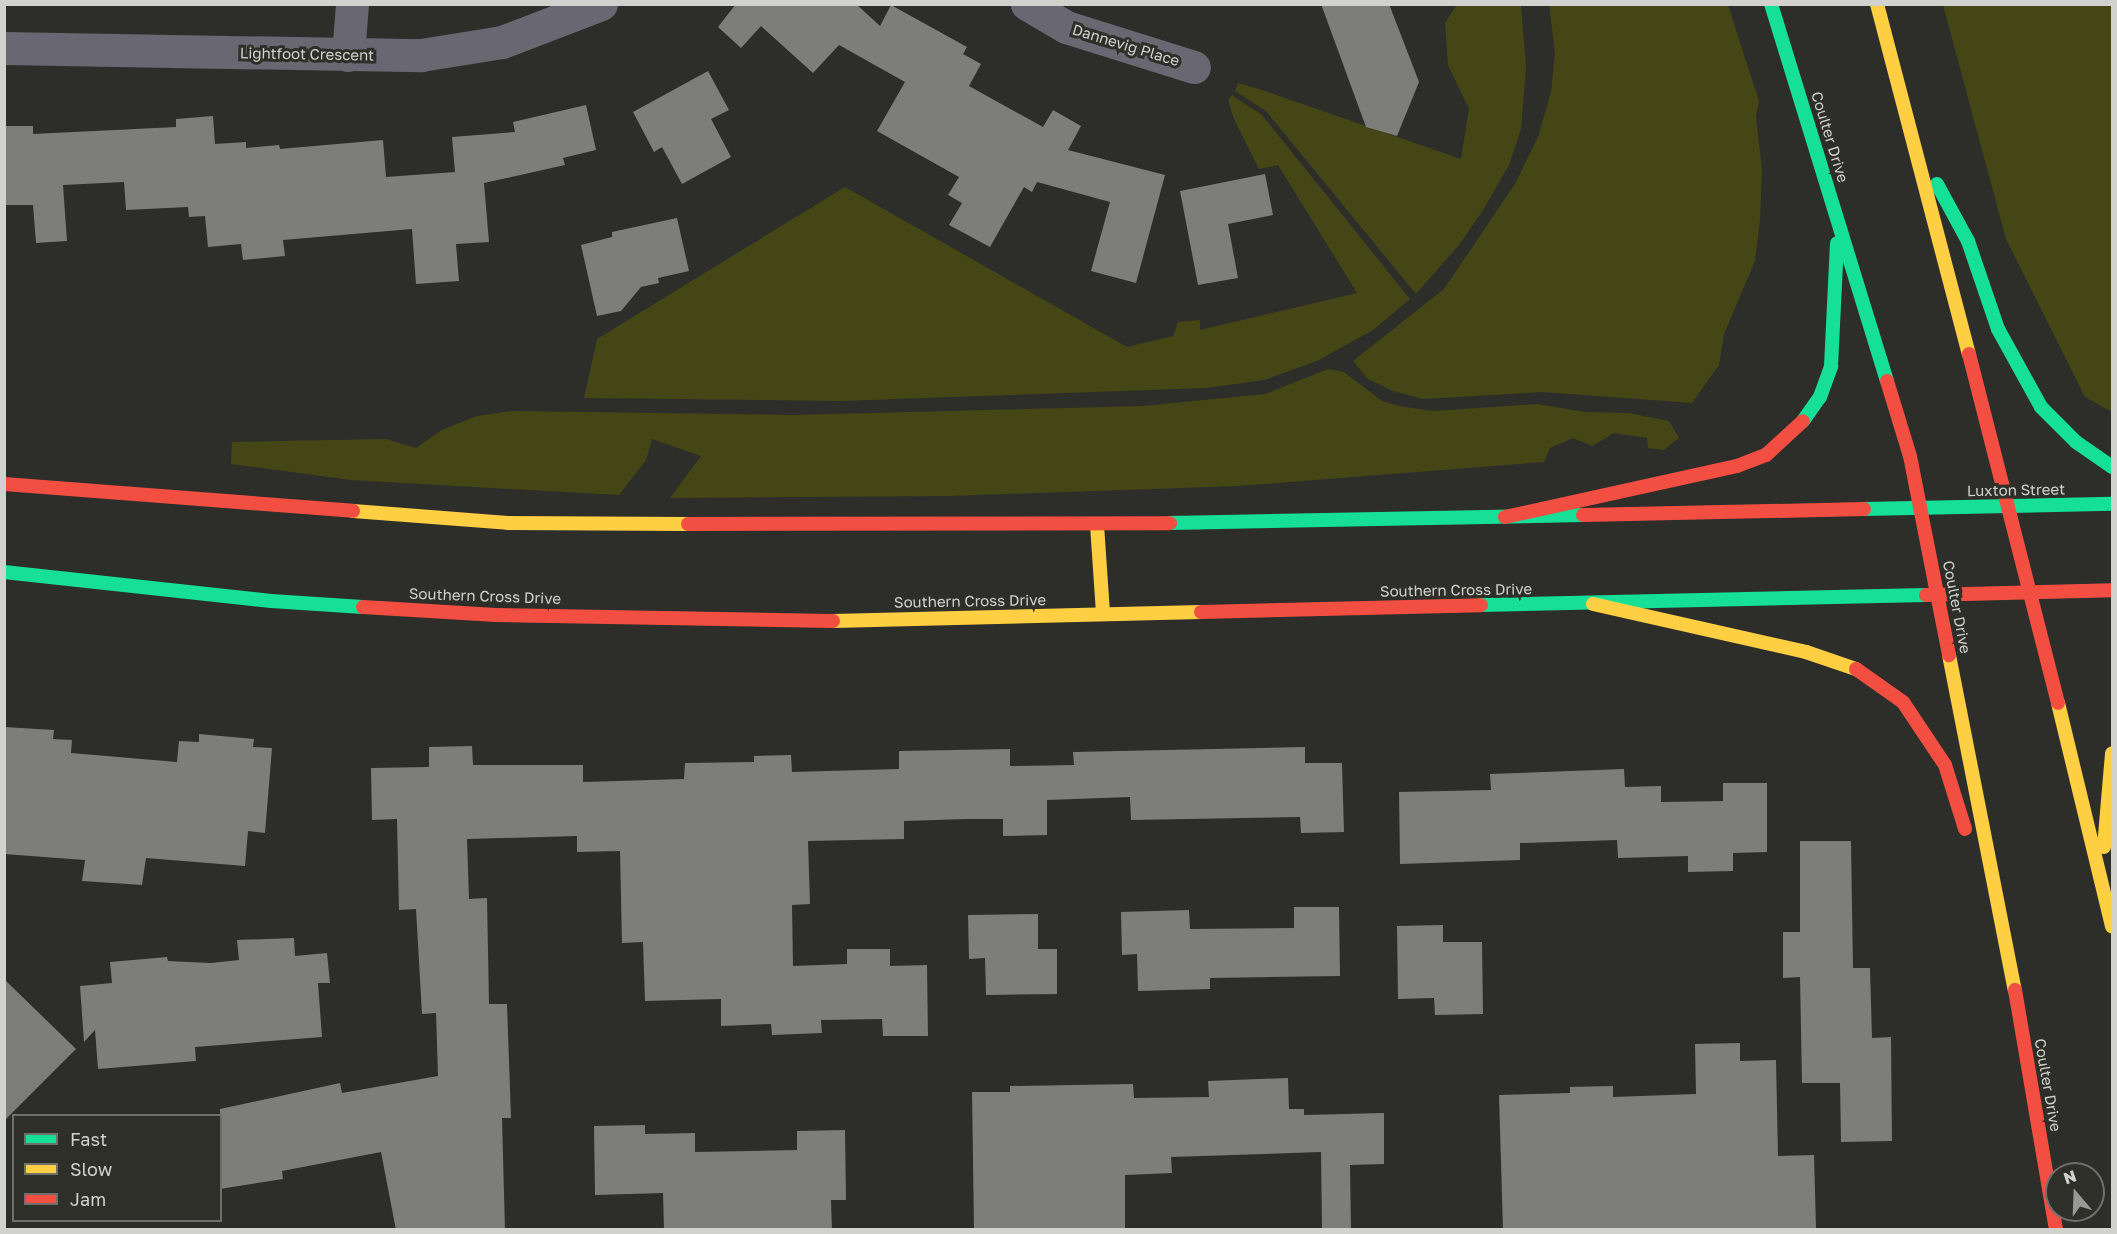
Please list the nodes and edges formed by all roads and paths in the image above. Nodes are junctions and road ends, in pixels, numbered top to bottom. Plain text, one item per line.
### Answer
1 (352, 4) edge
2 (601, 4) edge
3 (1028, 4) edge
4 (1771, 4) edge
5 (1877, 4) edge
6 (4, 48) edge
7 (348, 55) junction
8 (1194, 67) dead end
9 (1914, 140) junction
10 (1838, 220) junction
11 (2112, 467) edge
12 (81, 474) dead end
13 (4, 484) edge
14 (161, 498) junction
15 (2112, 504) edge
16 (2007, 506) junction
17 (1920, 508) junction
18 (1505, 517) junction
19 (1097, 525) junction
20 (4, 572) edge
21 (2112, 590) edge
22 (2031, 592) junction
23 (1938, 594) junction
24 (1593, 604) junction
25 (1103, 614) junction
26 (2112, 753) edge
27 (2103, 882) junction
28 (2112, 927) edge
29 (2014, 982) junction
30 (2056, 1230) edge

1 - 7 street
2 - 7 street, Lightfoot Crescent
3 - 8 street, Dannevig Place
4 - 10 main road, Coulter Drive
5 - 9 main road
6 - 7 street, Lightfoot Crescent
9 - 11 main road
9 - 16 main road
10 - 17 main road, Coulter Drive
10 - 18 main road
12 - 14 main road
13 - 14 main road
14 - 19 main road
15 - 16 main road, Luxton Street
16 - 17 main road, Luxton Street
16 - 22 main road
17 - 18 main road
17 - 23 main road, Coulter Drive
18 - 19 main road
19 - 25 main road
20 - 25 main road, Southern Cross Drive
21 - 22 main road
22 - 23 main road
22 - 27 main road
23 - 24 main road, Southern Cross Drive
23 - 29 main road, Coulter Drive
24 - 25 main road, Southern Cross Drive
24 - 29 main road
26 - 27 main road
27 - 28 main road
29 - 30 main road, Coulter Drive

